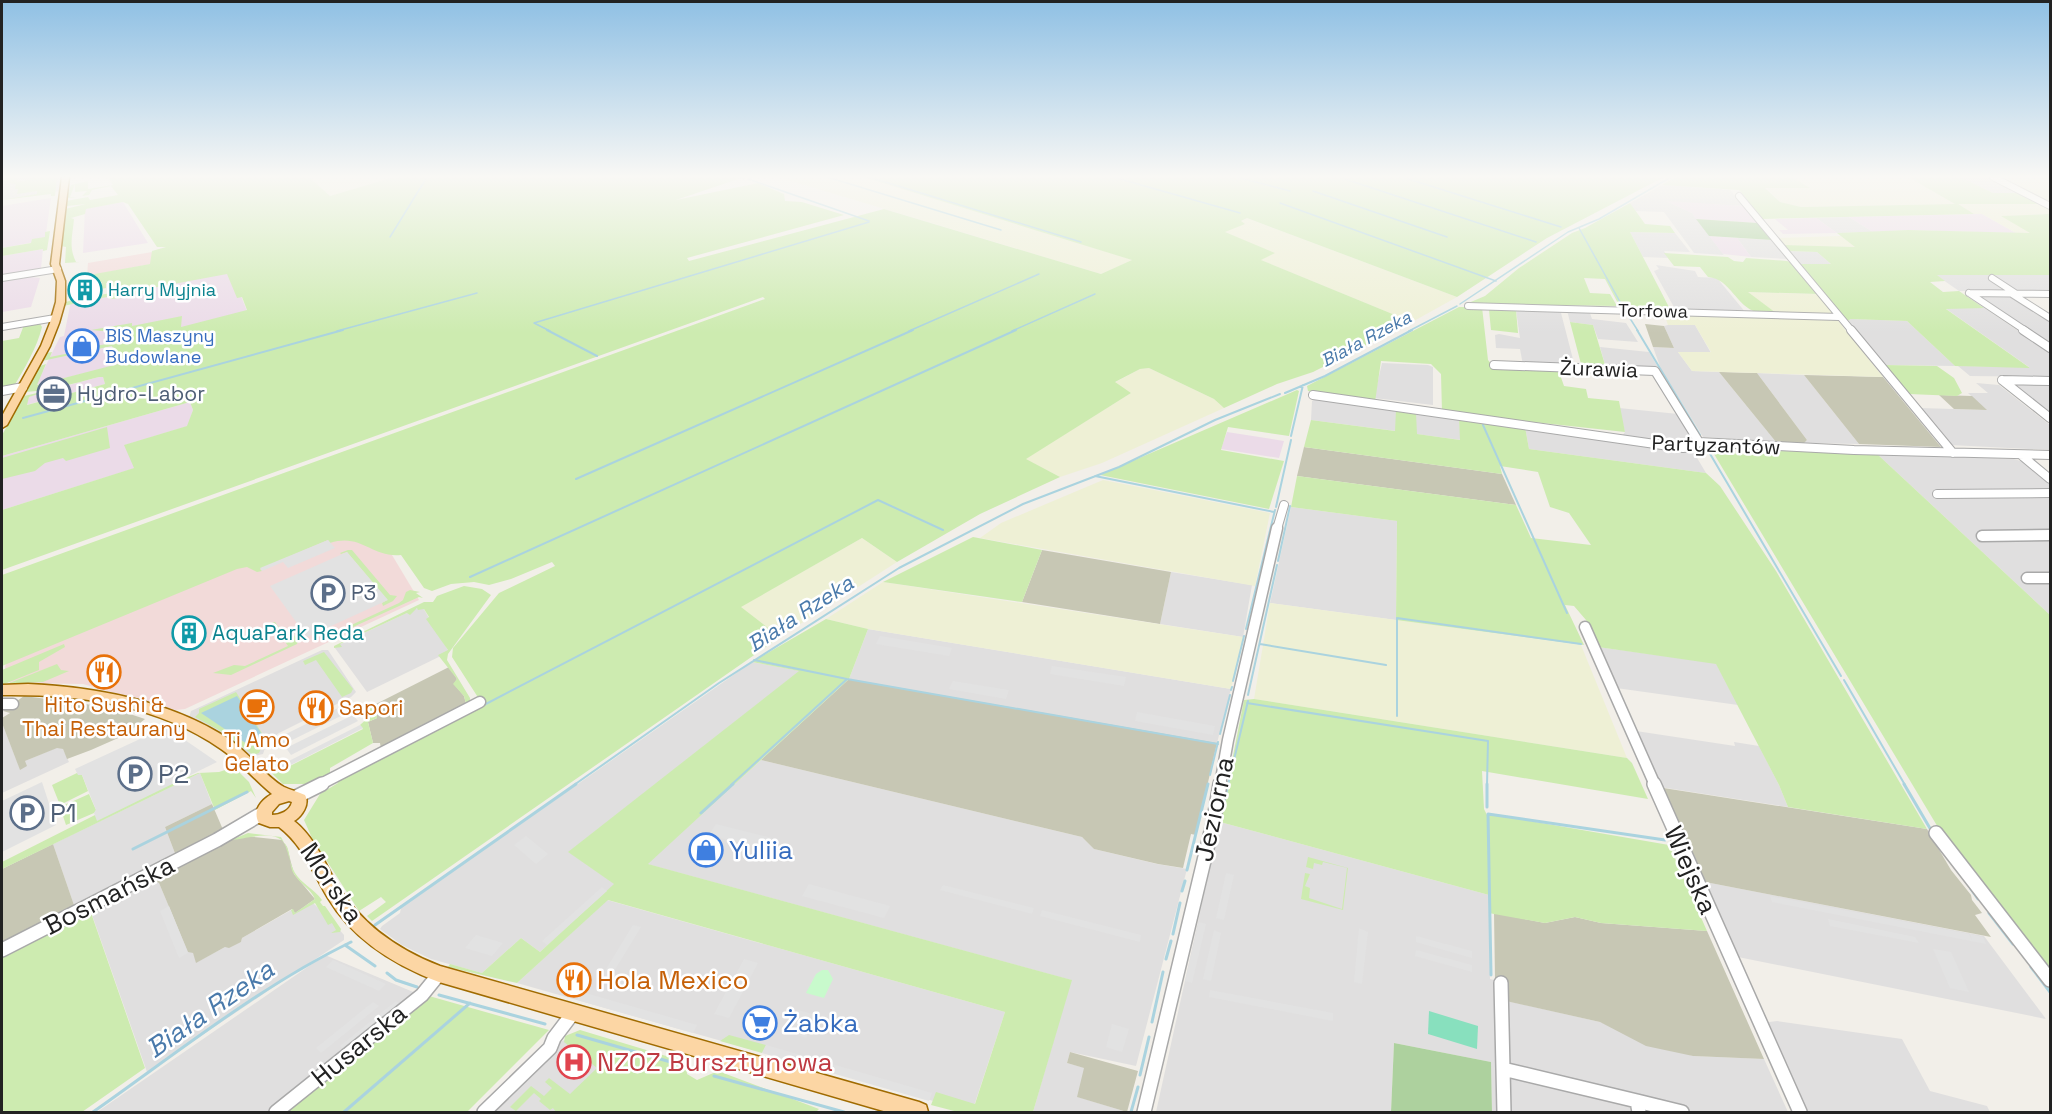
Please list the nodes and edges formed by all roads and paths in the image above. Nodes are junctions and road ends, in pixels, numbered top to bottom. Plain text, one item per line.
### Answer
1 (60, 229) edge
2 (1766, 229) edge
3 (58, 269) junction
4 (2, 278) edge
5 (1992, 278) dead end
6 (2014, 294) junction
7 (2050, 294) edge
8 (1468, 306) dead end
9 (1839, 317) junction
10 (55, 318) junction
11 (2050, 318) edge
12 (2, 327) edge
13 (2050, 348) edge
14 (1494, 365) dead end
15 (2050, 381) edge
16 (23, 387) junction
17 (2, 391) edge
18 (1313, 395) dead end
19 (2050, 418) edge
20 (3, 420) edge
21 (1699, 442) junction
22 (1953, 453) junction
23 (2022, 455) junction
24 (2050, 456) edge
25 (2050, 479) edge
26 (2050, 493) edge
27 (1936, 495) dead end
28 (1284, 506) dead end
29 (2050, 535) edge
30 (1982, 536) dead end
31 (2050, 578) edge
32 (2027, 579) dead end
33 (1585, 627) dead end
34 (2, 690) edge
35 (480, 702) dead end
36 (282, 808) junction
37 (1936, 833) dead end
38 (2, 950) edge
39 (439, 974) junction
40 (2050, 980) edge
41 (1501, 983) dead end
42 (573, 1013) junction
43 (1503, 1069) junction
44 (1638, 1107) edge
45 (276, 1113) edge
46 (484, 1113) edge
47 (919, 1113) edge
48 (1144, 1113) edge
49 (1504, 1113) edge
50 (1682, 1113) edge
51 (1800, 1113) edge

1 - 3 main road
2 - 9 street
3 - 4 street
3 - 10 main road
5 - 6 street
6 - 7 street
6 - 11 street
6 - 13 street
8 - 9 street, Torfowa
9 - 22 street
10 - 12 street
10 - 16 main road
14 - 21 street, Żurawia
15 - 19 street
16 - 17 street
16 - 20 main road
18 - 21 street, Partyzantów
21 - 22 street, Partyzantów
22 - 23 street, Partyzantów
23 - 24 street, Partyzantów
23 - 25 street
26 - 27 street
28 - 48 street, Jeziorna
29 - 30 street
31 - 32 street
33 - 51 street, Wiejska
34 - 36 main road
35 - 36 street, Bosmańska
36 - 38 street, Bosmańska
36 - 39 main road, Morska
37 - 40 street
39 - 42 main road, Morska
39 - 45 street, Husarska
41 - 43 street
42 - 46 street
42 - 47 main road, Morska
43 - 44 street
43 - 49 street
44 - 50 street

